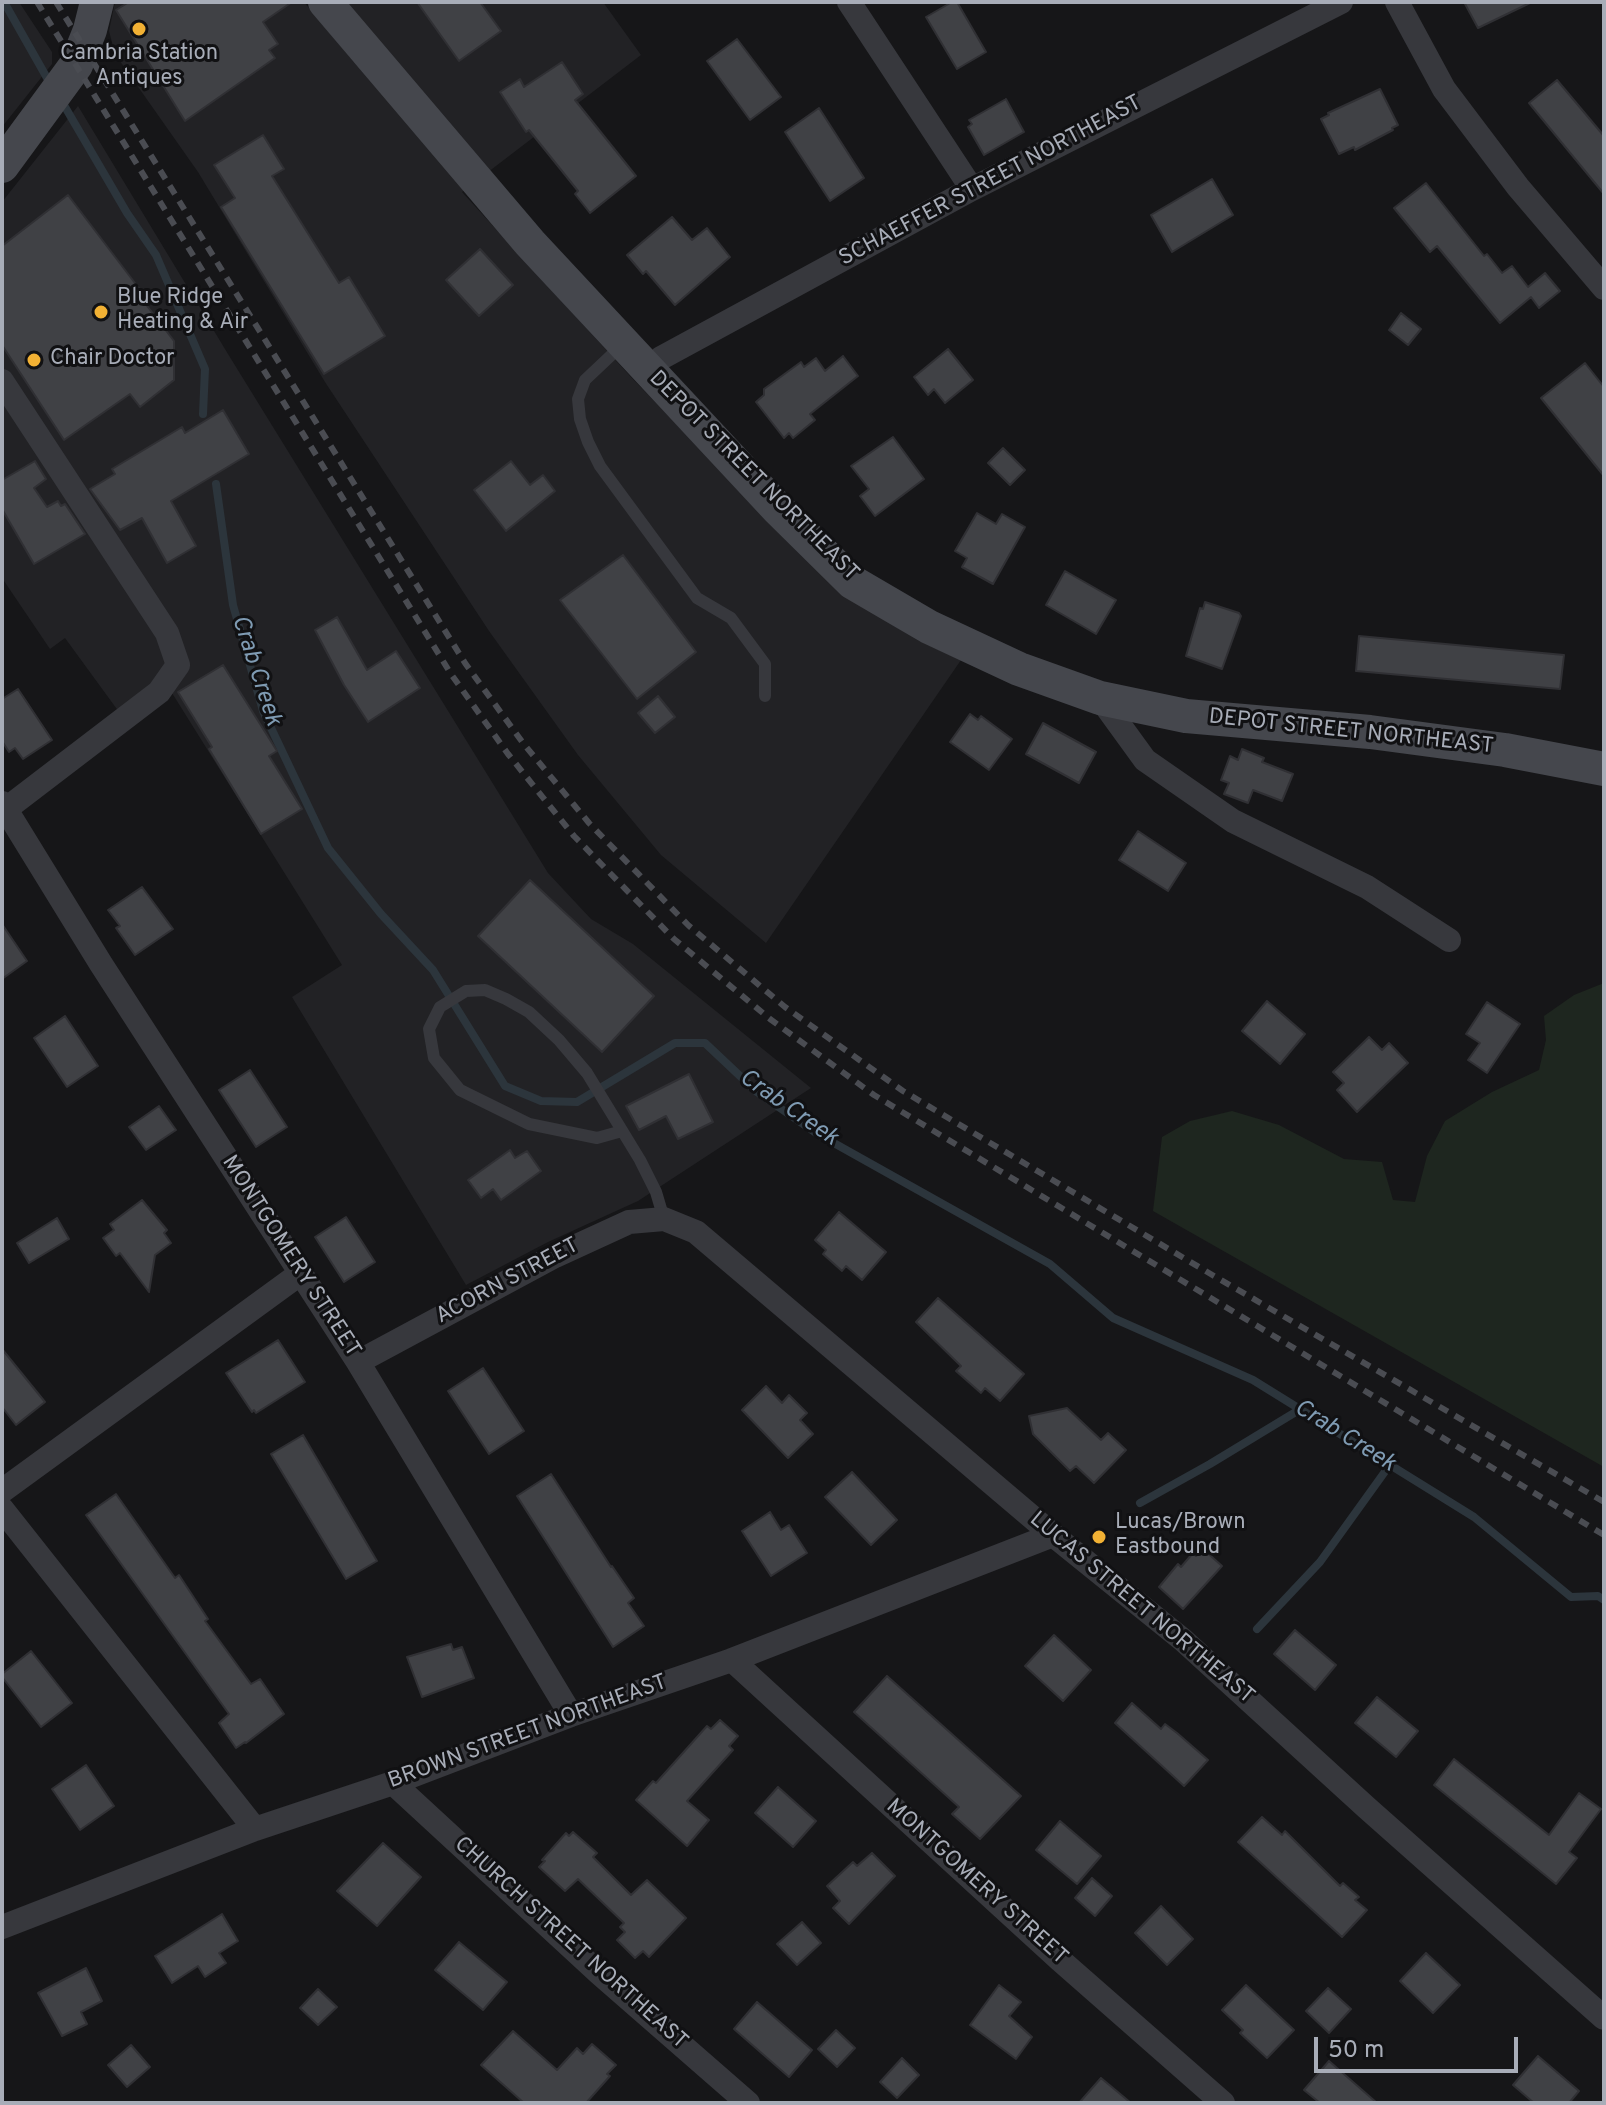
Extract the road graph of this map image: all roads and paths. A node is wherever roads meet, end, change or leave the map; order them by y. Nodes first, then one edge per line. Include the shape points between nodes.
1 (97, 2) edge
2 (325, 2) edge
3 (849, 2) edge
4 (1341, 2) edge
5 (1397, 2) edge
6 (2, 166) edge
7 (972, 189) junction
8 (1604, 288) edge
9 (623, 344) junction
10 (647, 371) junction
11 (2, 381) edge
12 (765, 696) dead end
13 (1100, 698) junction
14 (1599, 763) edge
15 (4, 806) edge
16 (1449, 940) dead end
17 (622, 1131) junction
18 (664, 1219) junction
19 (301, 1273) junction
20 (358, 1362) junction
21 (2, 1491) edge
22 (2, 1509) edge
23 (1053, 1535) junction
24 (732, 1660) junction
25 (571, 1715) junction
26 (393, 1783) junction
27 (255, 1829) junction
28 (2, 1927) edge
29 (1604, 2018) edge
30 (748, 2103) edge
31 (1223, 2103) edge

1 - 6 street via 84,48 66,80
2 - 9 street, DEPOT STREET NORTHEAST
3 - 7 street
4 - 7 street, SCHAEFFER STREET NORTHEAST
5 - 8 street via 1444,89
7 - 10 street, SCHAEFFER STREET NORTHEAST via 661,358
9 - 10 street, DEPOT STREET NORTHEAST
9 - 12 lane via 585,380 578,399 588,442 697,598 731,618 765,664
10 - 13 street, DEPOT STREET NORTHEAST via 852,582 929,627
11 - 15 street via 167,633 178,665 159,692
13 - 14 street, DEPOT STREET NORTHEAST via 1186,716 1370,732
13 - 16 street via 1145,760 1233,821 1367,887
15 - 19 street, MONTGOMERY STREET
17 - 17 lane via 597,1138 529,1124 460,1090 434,1058 429,1029 440,1007 466,991 485,990 529,1012 587,1073
17 - 18 lane via 656,1192
18 - 20 street, ACORN STREET via 629,1222 555,1256
18 - 23 street, LUCAS STREET NORTHEAST via 696,1232
19 - 20 street, MONTGOMERY STREET
19 - 21 street
20 - 25 street, MONTGOMERY STREET
22 - 27 street
23 - 24 street, BROWN STREET NORTHEAST
23 - 29 street, LUCAS STREET NORTHEAST via 1183,1640
24 - 25 street, BROWN STREET NORTHEAST
24 - 31 street, MONTGOMERY STREET
25 - 26 street, BROWN STREET NORTHEAST
26 - 27 street, BROWN STREET NORTHEAST
26 - 30 street, CHURCH STREET NORTHEAST
27 - 28 street, BROWN STREET NORTHEAST

